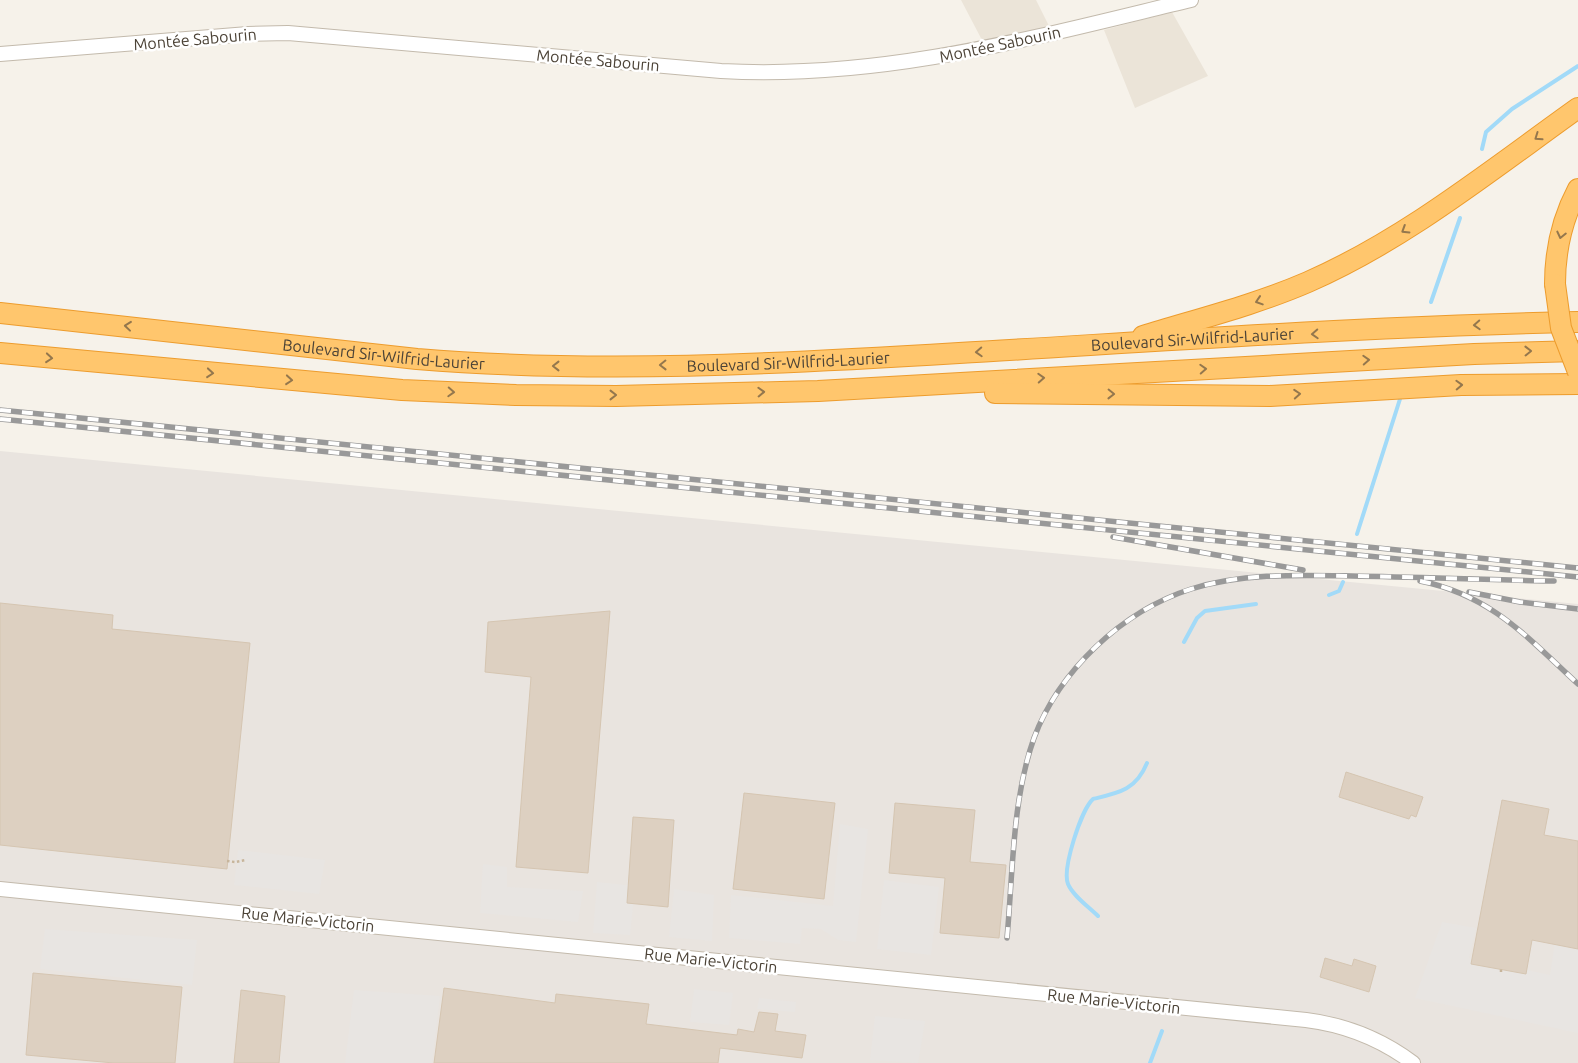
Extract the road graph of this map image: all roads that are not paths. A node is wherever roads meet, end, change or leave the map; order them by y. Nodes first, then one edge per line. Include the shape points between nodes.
1 (1191, 0) edge
2 (0, 54) edge
3 (1578, 108) edge
4 (1578, 189) edge
5 (0, 313) edge
6 (1578, 322) edge
7 (1114, 344) junction
8 (1578, 350) edge
9 (0, 353) edge
10 (1578, 372) edge
11 (1578, 384) edge
12 (818, 391) junction
13 (0, 889) edge
14 (1413, 1063) edge

1 - 2 street, Montée Sabourin via 957,54 890,65 801,73 721,71 288,33
3 -> 7 highway via 1423,218 1353,260 1270,297
4 -> 10 highway, bridge via 1559,240 1555,284 1561,328
7 -> 5 highway, Boulevard Sir-Wilfrid-Laurier via 772,363 510,365
6 -> 7 highway, Boulevard Sir-Wilfrid-Laurier
12 -> 8 highway, Boulevard Sir-Wilfrid-Laurier
9 -> 12 highway, Boulevard Sir-Wilfrid-Laurier via 461,393 616,396
12 -> 11 highway via 1248,396 1467,385
13 - 14 street, Rue Marie-Victorin via 1306,1020 1365,1035

